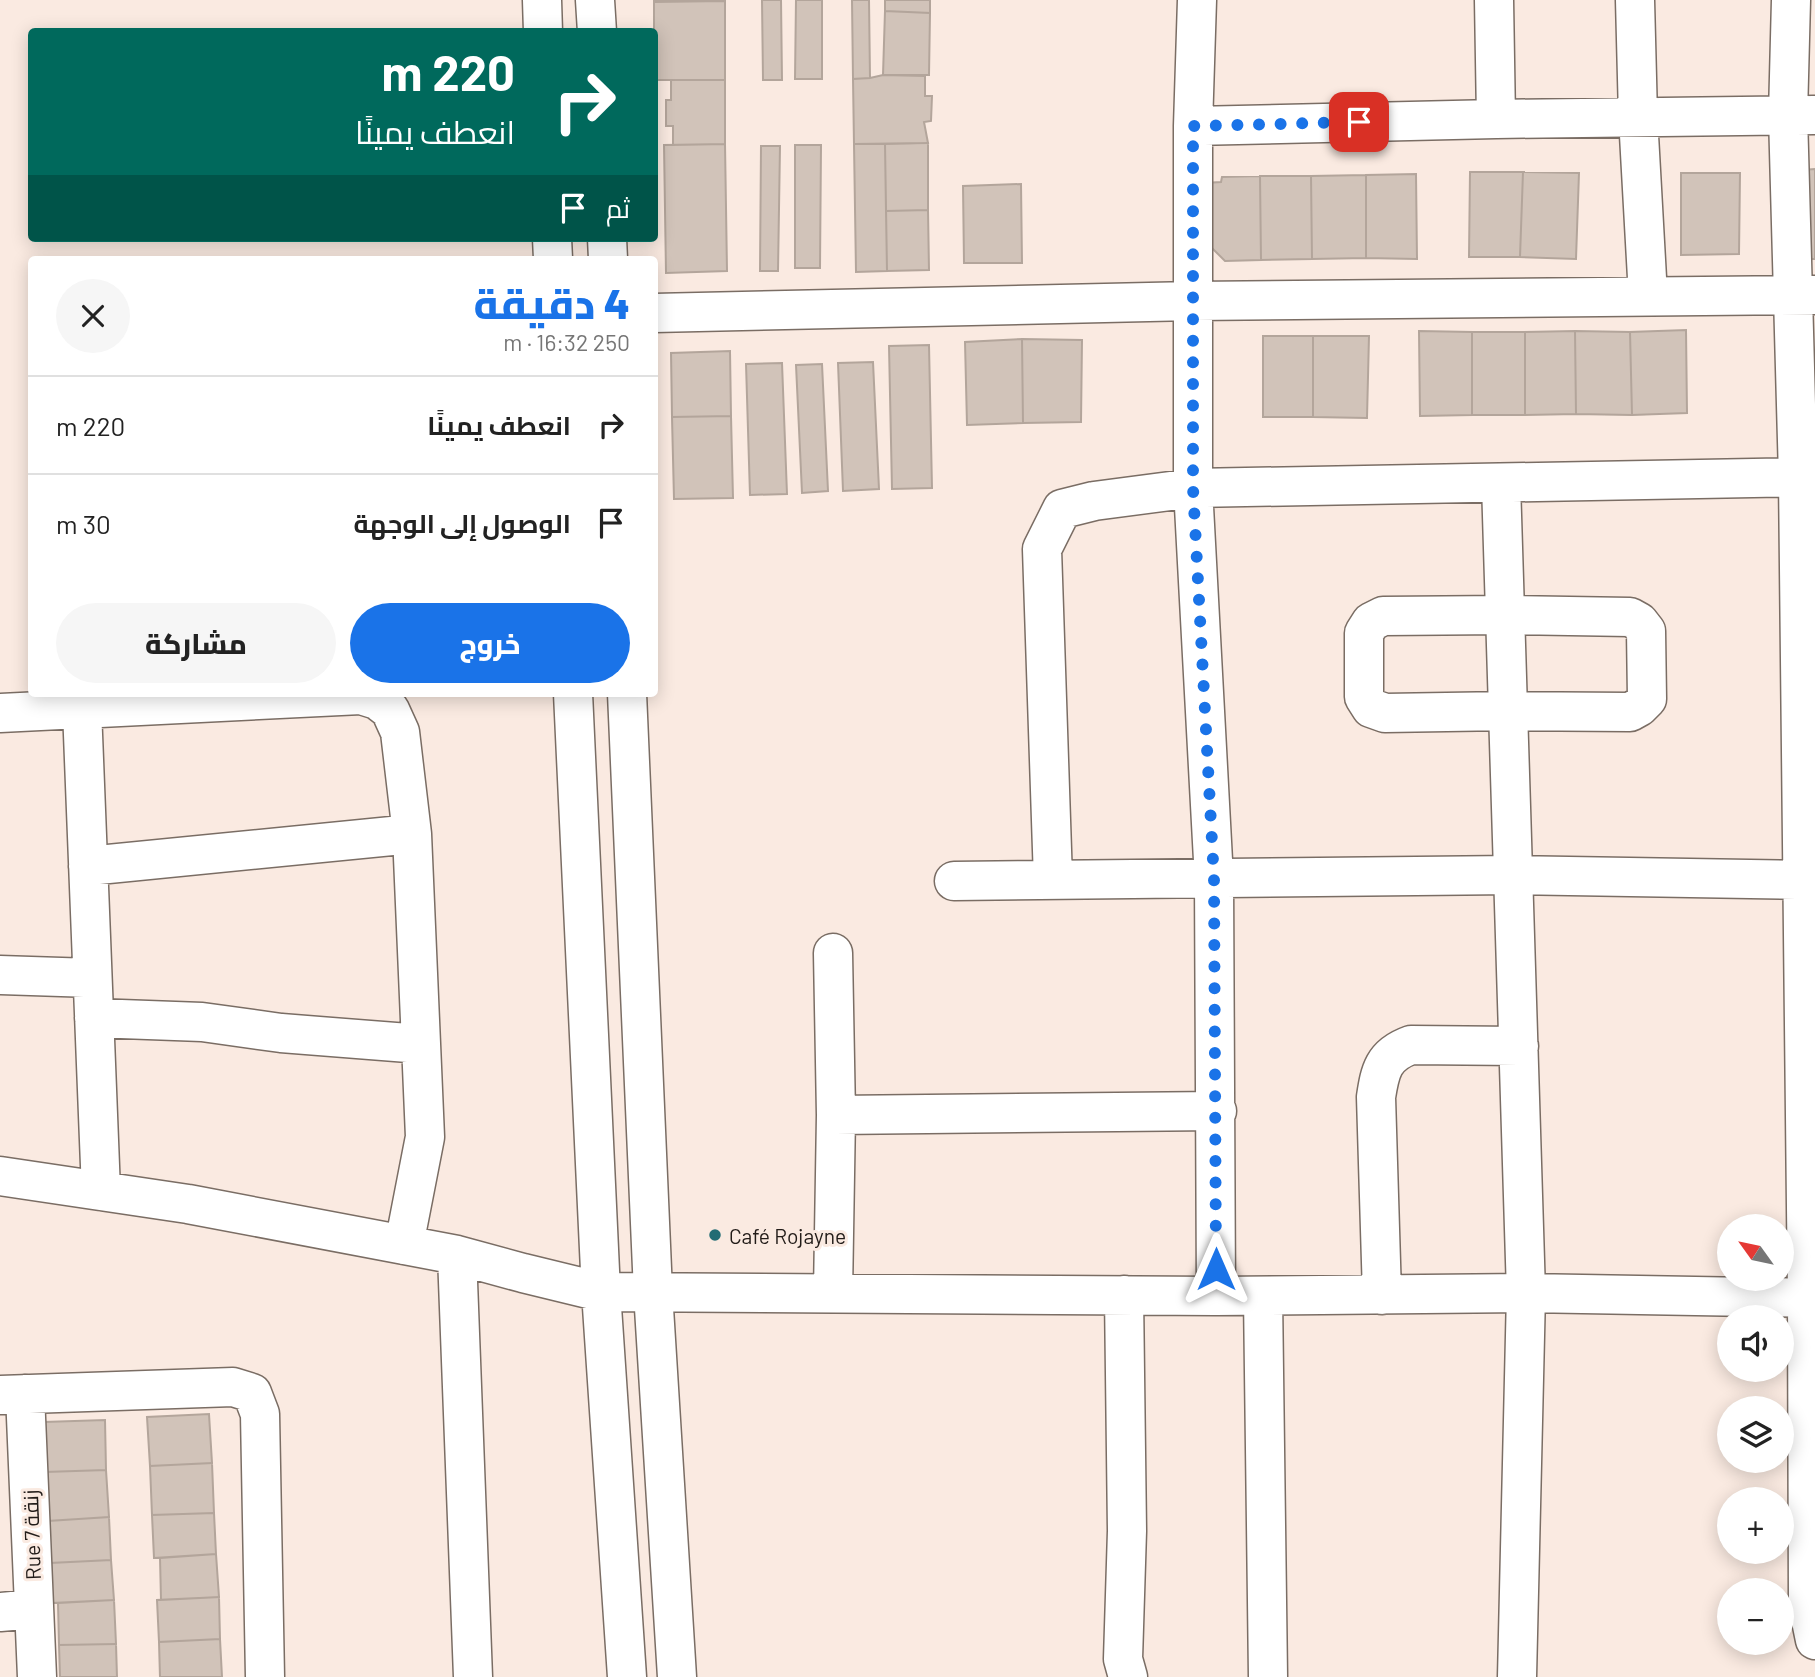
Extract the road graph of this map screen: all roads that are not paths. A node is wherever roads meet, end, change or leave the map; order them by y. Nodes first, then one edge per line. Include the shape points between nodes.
1 (542, 0) edge
2 (595, 0) edge
3 (1197, 0) edge
4 (1494, 0) edge
5 (1634, 0) edge
6 (1791, 0) edge
7 (543, 28) edge
8 (597, 28) edge
9 (1802, 115) edge
10 (1638, 117) junction
11 (1496, 119) junction
12 (1193, 126) junction
13 (1804, 295) edge
14 (1648, 296) junction
15 (1193, 300) junction
16 (658, 313) edge
17 (1806, 477) edge
18 (1502, 483) junction
19 (1193, 488) junction
20 (1505, 615) junction
21 (321, 697) edge
22 (367, 697) edge
23 (573, 697) edge
24 (627, 697) edge
25 (82, 709) junction
26 (1508, 711) junction
27 (0, 713) edge
28 (412, 834) junction
29 (88, 866) junction
30 (1513, 875) junction
31 (1214, 879) junction
32 (1053, 880) junction
33 (1809, 880) edge
34 (954, 881) dead end
35 (833, 953) dead end
36 (0, 975) edge
37 (92, 978) junction
38 (94, 1018) junction
39 (421, 1044) junction
40 (1518, 1046) junction
41 (1216, 1111) junction
42 (836, 1115) junction
43 (0, 1176) edge
44 (101, 1191) junction
45 (404, 1245) junction
46 (457, 1255) junction
47 (601, 1292) junction
48 (653, 1292) junction
49 (833, 1293) junction
50 (1527, 1293) junction
51 (1124, 1295) junction
52 (1382, 1295) junction
53 (1216, 1296) junction
54 (1263, 1296) junction
55 (1811, 1298) edge
56 (13, 1394) edge
57 (17, 1611) edge
58 (1815, 1640) edge
59 (37, 1677) edge
60 (265, 1677) edge
61 (473, 1677) edge
62 (627, 1677) edge
63 (677, 1677) edge
64 (1128, 1677) edge
65 (1268, 1677) edge
66 (1517, 1677) edge

1 - 7 street
2 - 8 street
3 - 12 street
4 - 11 street
5 - 10 street
6 - 9 street
9 - 10 street
9 - 13 street
10 - 11 street
10 - 14 street
11 - 12 street
12 - 15 street
13 - 14 street
13 - 17 street
14 - 15 street
15 - 16 street
15 - 19 street
17 - 18 street
17 - 33 street
18 - 19 street
18 - 20 street
19 - 31 street
19 - 32 street via 1062,509 1042,549
20 - 26 street
20 - 26 street via 1630,617 1646,631 1647,699 1639,707 1630,712
20 - 26 street via 1383,616 1371,622 1364,633 1364,697 1371,708 1385,713
21 - 25 street
22 - 28 street via 390,710 400,732
23 - 47 street
24 - 48 street
25 - 27 street
25 - 29 street
26 - 30 street
28 - 29 street
28 - 39 street
29 - 37 street
30 - 31 street
30 - 33 street
30 - 40 street
31 - 32 street
31 - 41 street
32 - 34 street
33 - 55 street
35 - 42 street
36 - 37 street
37 - 38 street
38 - 39 street via 202,1022
38 - 44 street
39 - 45 street via 425,1137
40 - 50 street
40 - 52 street via 1411,1045 1386,1061 1376,1097
41 - 42 street
41 - 53 street
42 - 49 street
43 - 44 street
44 - 45 street
45 - 46 street
46 - 47 street
46 - 61 street
47 - 48 street
47 - 62 street
48 - 49 street
48 - 63 street
49 - 51 street
50 - 52 street
50 - 55 street
50 - 66 street
51 - 53 street
51 - 64 street via 1127,1531 1123,1659
52 - 54 street
53 - 54 street
54 - 65 street
55 - 58 street via 1808,1606
56 - 57 street, Rue 7 زنقة
56 - 60 street via 233,1387 252,1393 260,1414
57 - 59 street, Rue 7 زنقة

